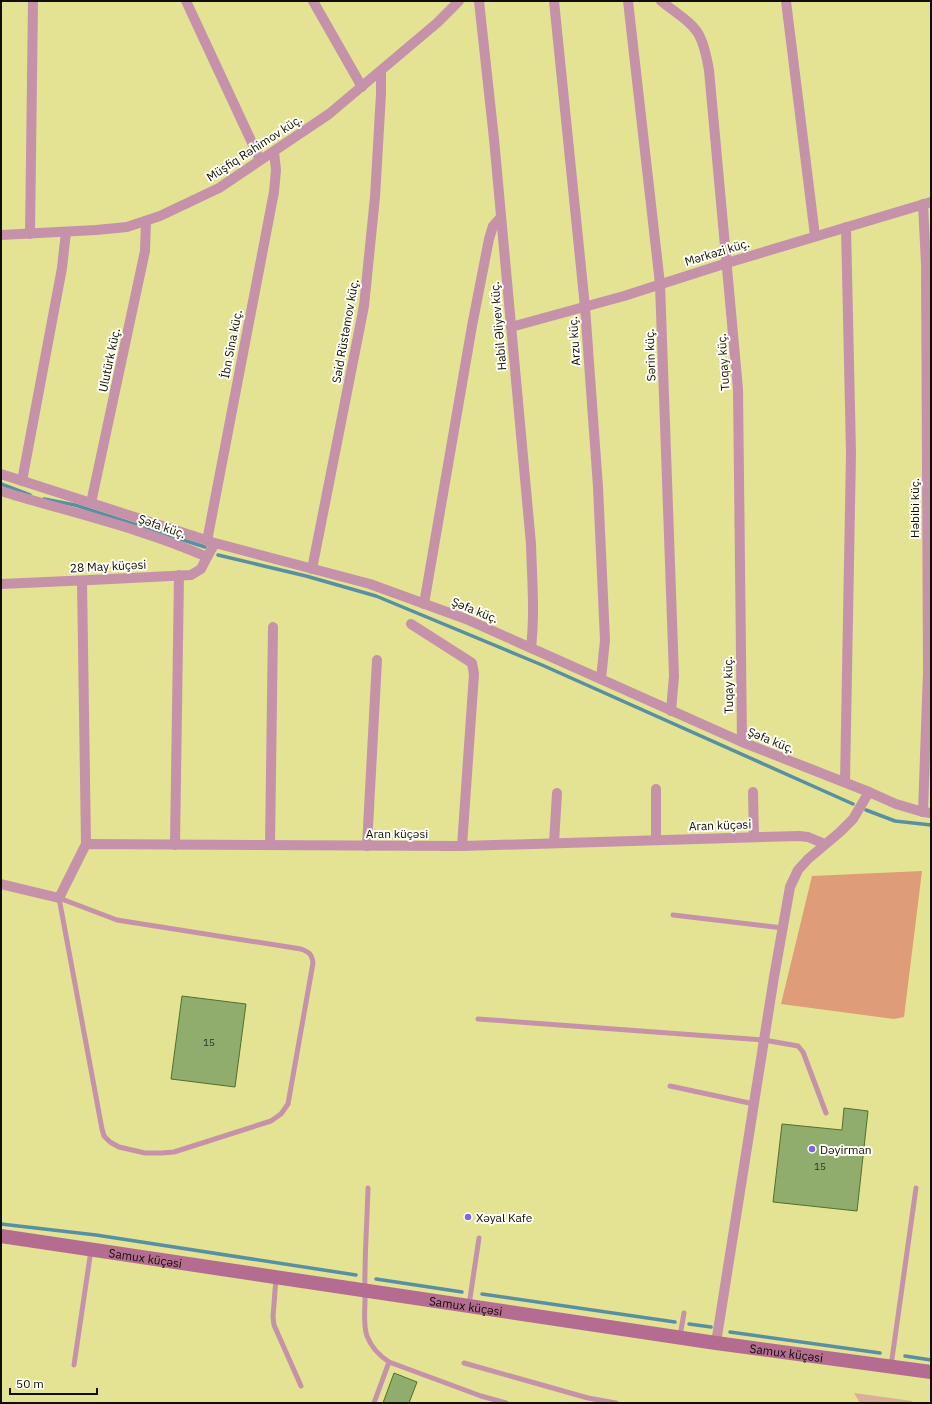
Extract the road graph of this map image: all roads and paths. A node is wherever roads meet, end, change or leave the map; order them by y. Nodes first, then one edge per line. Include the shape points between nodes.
1 (33, 1) edge
2 (186, 1) edge
3 (312, 1) edge
4 (479, 1) edge
5 (554, 1) edge
6 (628, 1) edge
7 (661, 1) edge
8 (786, 1) edge
9 (456, 2) edge
10 (381, 71) junction
11 (362, 87) junction
12 (274, 152) junction
13 (260, 160) junction
14 (927, 203) edge
15 (501, 218) junction
16 (146, 221) junction
17 (846, 227) junction
18 (66, 232) junction
19 (30, 234) junction
20 (1, 235) edge
21 (814, 236) junction
22 (727, 262) junction
23 (660, 284) junction
24 (585, 307) junction
25 (512, 327) junction
26 (1, 474) edge
27 (22, 481) junction
28 (1, 491) edge
29 (91, 503) junction
30 (211, 542) junction
31 (207, 558) junction
32 (312, 569) junction
33 (179, 575) junction
34 (82, 580) junction
35 (1, 584) edge
36 (424, 604) junction
37 (411, 624) dead end
38 (273, 627) dead end
39 (531, 648) junction
40 (377, 660) dead end
41 (601, 679) junction
42 (671, 710) junction
43 (742, 742) junction
44 (845, 782) junction
45 (656, 789) dead end
46 (754, 792) dead end
47 (869, 792) junction
48 (558, 793) dead end
49 (927, 812) edge
50 (754, 837) junction
51 (656, 840) junction
52 (554, 843) junction
53 (86, 844) junction
54 (825, 844) junction
55 (175, 845) junction
56 (270, 845) junction
57 (367, 846) junction
58 (462, 846) junction
59 (1, 884) edge
60 (60, 898) junction
61 (673, 915) dead end
62 (783, 928) junction
63 (478, 1019) dead end
64 (764, 1040) junction
65 (670, 1086) dead end
66 (754, 1104) junction
67 (826, 1113) dead end
68 (368, 1188) dead end
69 (916, 1188) dead end
70 (1, 1236) edge
71 (479, 1238) dead end
72 (91, 1249) junction
73 (276, 1277) junction
74 (365, 1290) junction
75 (469, 1306) junction
76 (684, 1313) dead end
77 (680, 1337) junction
78 (716, 1343) junction
79 (389, 1362) junction
80 (464, 1364) dead end
81 (74, 1365) dead end
82 (890, 1367) junction
83 (931, 1372) edge
84 (301, 1386) dead end
85 (374, 1403) edge
86 (506, 1403) edge
87 (616, 1403) edge

1 - 19 street
2 - 13 street
3 - 11 street
4 - 15 street, Habil Əliyev küç.
5 - 24 street, Arzu küç.
6 - 23 street, Sərin küç.
7 - 22 street, Tuqay küç. via 693,26 700,35 705,49
8 - 21 street
9 - 10 street, Müşfiq Rəhimov küç. via 437,23
10 - 11 street, Müşfiq Rəhimov küç.
10 - 32 street, Səid Rüstəmov küç. via 375,197 364,306
11 - 12 street, Müşfiq Rəhimov küç. via 329,114
12 - 13 street, Müşfiq Rəhimov küç.
12 - 30 street, İbn Sina küç. via 274,192
13 - 16 street, Müşfiq Rəhimov küç. via 219,188
14 - 17 street, Mərkəzi küç.
14 - 49 street, Həbibi küç.
15 - 25 street, Habil Əliyev küç.
15 - 36 street via 493,226 489,239
16 - 18 street, Müşfiq Rəhimov küç. via 127,226
16 - 29 street, Ulutürk küç. via 145,251
17 - 21 street, Mərkəzi küç.
17 - 44 street via 851,453
18 - 19 street, Müşfiq Rəhimov küç.
18 - 27 street via 62,268
19 - 20 street, Müşfiq Rəhimov küç.
21 - 22 street, Mərkəzi küç.
22 - 23 street, Mərkəzi küç.
22 - 43 street, Tuqay küç. via 738,389
23 - 24 street, Mərkəzi küç.
23 - 42 street, Sərin küç. via 673,669
24 - 25 street, Mərkəzi küç.
24 - 41 street, Arzu küç. via 599,495 605,640
25 - 39 street, Habil Əliyev küç. via 531,544
26 - 27 street, Şəfa küç.
27 - 29 street, Şəfa küç.
28 - 31 street, Şəfa küç. via 150,535
29 - 30 street, Şəfa küç.
30 - 31 street
30 - 32 street, Şəfa küç.
31 - 33 street, 28 May küçəsi via 201,569 191,575
32 - 36 street, Şəfa küç. via 370,584
33 - 34 street, 28 May küçəsi
33 - 55 street
34 - 35 street, 28 May küçəsi
34 - 53 street
36 - 39 street, Şəfa küç. via 466,619
37 - 58 street via 472,663 474,674
38 - 56 street
39 - 41 street, Şəfa küç.
40 - 57 street
41 - 42 street, Şəfa küç.
42 - 43 street, Şəfa küç.
43 - 44 street, Şəfa küç.
44 - 47 street, Şəfa küç.
45 - 51 street
46 - 50 street
47 - 49 street, Şəfa küç. via 896,804
47 - 54 street via 853,819
48 - 52 street
50 - 51 street, Aran küçəsi
50 - 54 street, Aran küçəsi via 799,836
51 - 52 street, Aran küçəsi
52 - 58 street, Aran küçəsi
53 - 55 street, Aran küçəsi
53 - 60 street
54 - 62 street via 798,870 790,887
55 - 56 street, Aran küçəsi
56 - 57 street, Aran küçəsi
57 - 58 street, Aran küçəsi
59 - 60 street
60 - 60 lane via 102,1129 110,1142 145,1153 174,1152 271,1121 281,1114 288,1104 313,963 308,952 116,920
61 - 62 lane
62 - 64 street
63 - 64 lane
64 - 66 street
64 - 67 lane via 798,1046 803,1052
65 - 66 lane
66 - 78 street
68 - 74 lane
69 - 82 lane
70 - 72 main road, Samux küçəsi
71 - 75 lane
72 - 73 main road, Samux küçəsi
72 - 81 lane
73 - 74 main road, Samux küçəsi
73 - 84 lane via 274,1325
74 - 75 main road, Samux küçəsi
74 - 79 lane via 367,1337 380,1356
75 - 77 main road, Samux küçəsi
76 - 77 lane
77 - 78 main road, Samux küçəsi
78 - 82 main road, Samux küçəsi
79 - 85 lane
79 - 86 lane
80 - 87 lane via 588,1398
82 - 83 main road, Samux küçəsi

